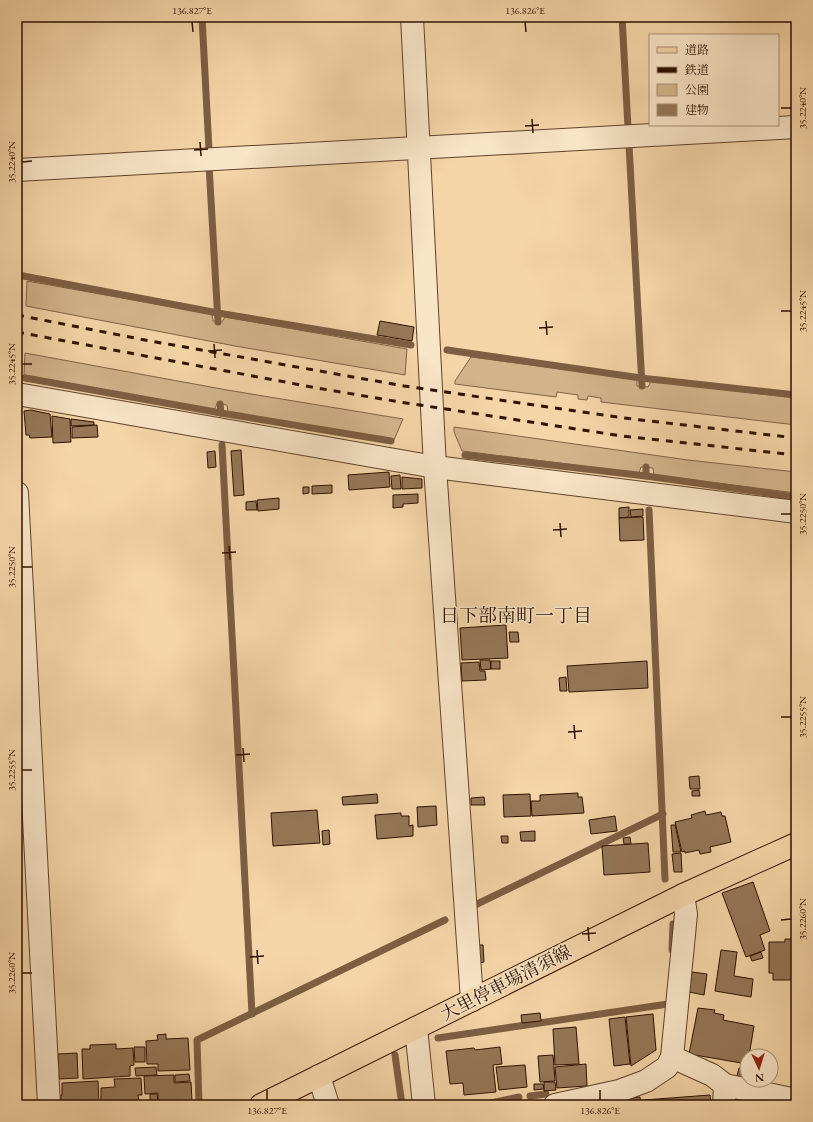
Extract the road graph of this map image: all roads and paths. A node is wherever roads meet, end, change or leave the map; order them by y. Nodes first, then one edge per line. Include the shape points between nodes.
1 (412, 17) edge
2 (796, 127) edge
3 (418, 148) junction
4 (17, 170) edge
5 (17, 394) edge
6 (435, 467) junction
7 (17, 493) edge
8 (796, 512) edge
9 (796, 844) edge
10 (683, 895) junction
11 (472, 1000) junction
12 (416, 1028) junction
13 (672, 1057) junction
14 (319, 1076) junction
15 (725, 1095) edge
16 (796, 1100) edge
17 (49, 1105) edge
18 (262, 1105) edge
19 (328, 1105) edge
20 (424, 1105) edge
21 (555, 1105) edge

1 - 3 street
2 - 3 street
3 - 4 street
3 - 6 street
5 - 6 street
6 - 8 street
6 - 11 street
7 - 17 street
9 - 10 main road, 大里停車場清須線
10 - 11 main road, 大里停車場清須線
10 - 13 street via 686,914
11 - 12 main road, 大里停車場清須線
12 - 14 main road, 大里停車場清須線
12 - 20 street
13 - 15 street via 712,1075
13 - 21 street via 667,1067 646,1081 619,1091
14 - 18 main road, 大里停車場清須線
14 - 19 street
15 - 16 street

